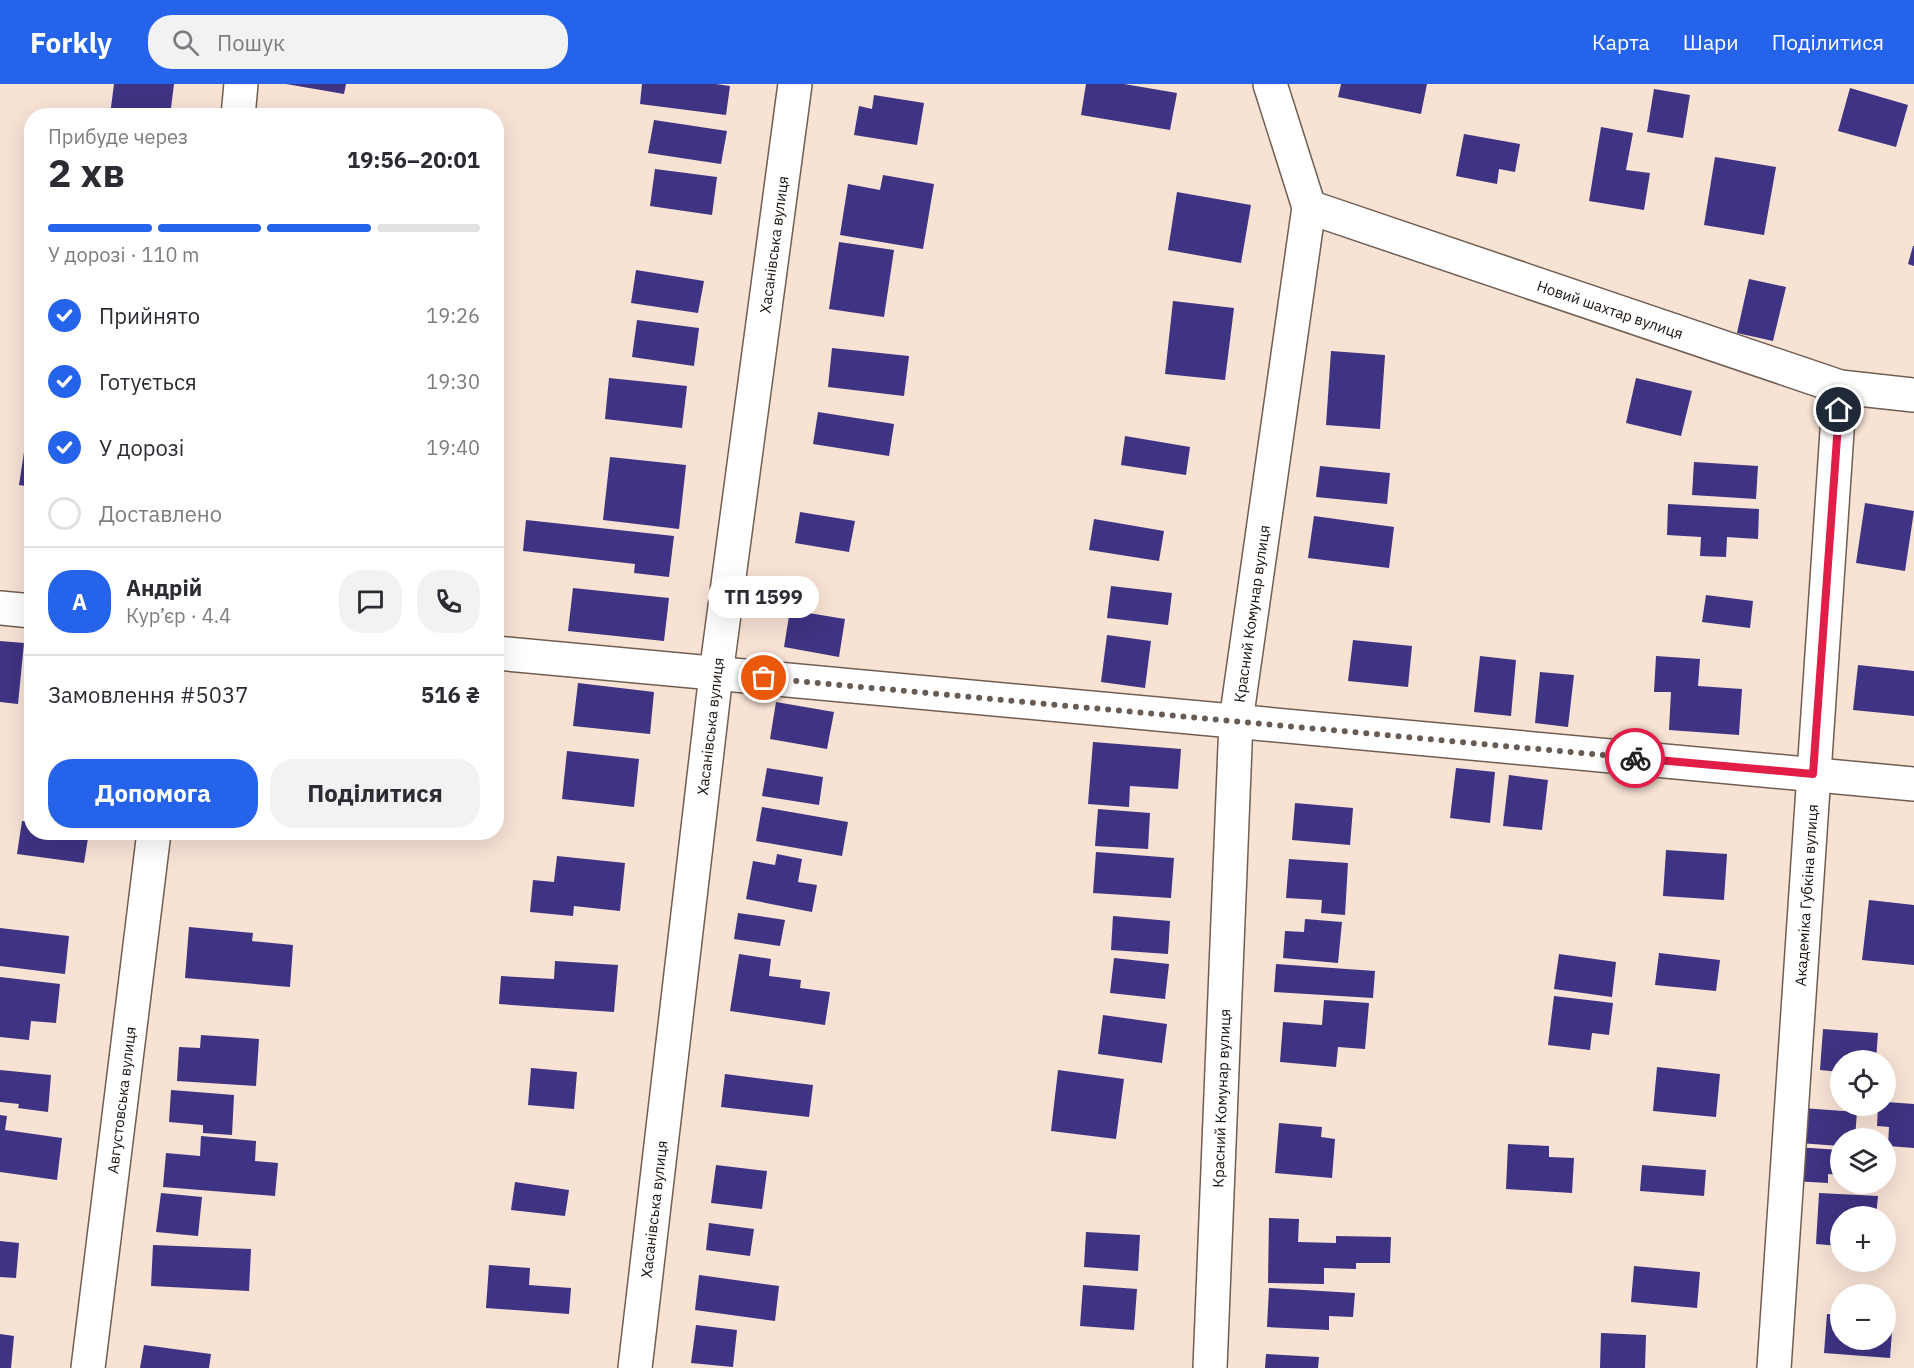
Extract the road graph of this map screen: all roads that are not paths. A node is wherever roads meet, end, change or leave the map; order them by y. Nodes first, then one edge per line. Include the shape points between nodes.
1 (241, 84) edge
2 (795, 84) edge
3 (1270, 84) edge
4 (239, 108) edge
5 (1309, 207) junction
6 (1840, 387) junction
7 (1914, 395) edge
8 (0, 608) edge
9 (24, 610) edge
10 (504, 655) edge
11 (716, 674) junction
12 (1236, 721) junction
13 (1813, 774) junction
14 (1914, 784) edge
15 (153, 840) edge
16 (88, 1368) edge
17 (634, 1368) edge
18 (1210, 1368) edge
19 (1773, 1368) edge

1 - 4 street
2 - 11 street, Хасанівська вулиця
3 - 5 street, Красний Комунар вулиця
5 - 6 street, Новий шахтар вулиця
5 - 12 street, Красний Комунар вулиця
6 - 7 street, Новий шахтар вулиця
6 - 13 street, Академіка Губкіна вулиця
8 - 9 street
10 - 11 street
11 - 12 street
11 - 17 street, Хасанівська вулиця
12 - 13 street
12 - 18 street, Красний Комунар вулиця
13 - 14 street
13 - 19 street, Академіка Губкіна вулиця
15 - 16 street, Августовська вулиця

